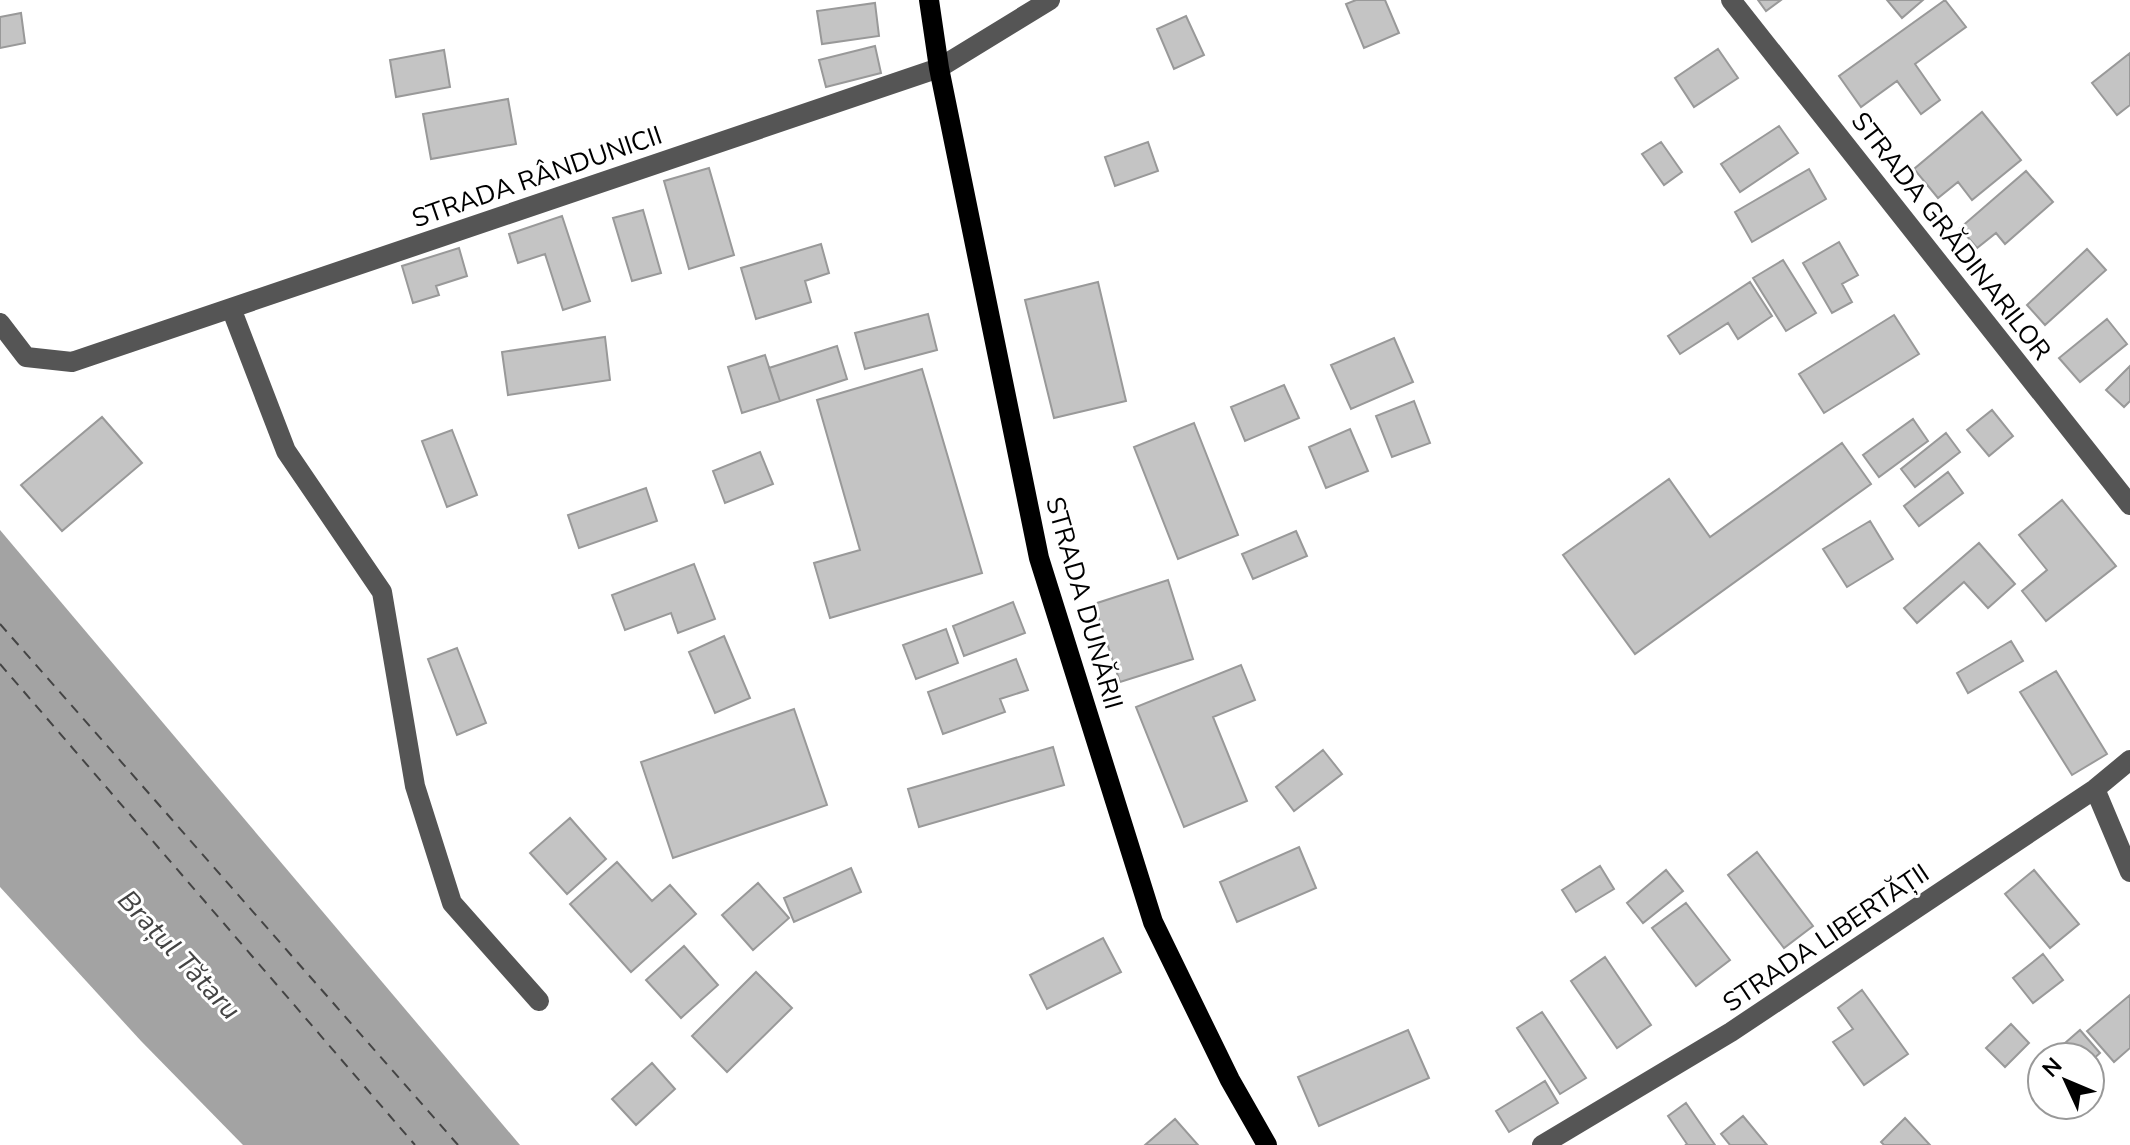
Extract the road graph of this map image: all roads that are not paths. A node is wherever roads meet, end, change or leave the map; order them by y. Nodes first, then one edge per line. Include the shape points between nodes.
1 (929, 0) edge
2 (1050, 0) edge
3 (1731, 0) edge
4 (939, 68) junction
5 (231, 308) junction
6 (0, 323) edge
7 (2130, 505) edge
8 (2130, 760) edge
9 (2095, 789) junction
10 (2130, 872) edge
11 (539, 1001) dead end
12 (1267, 1145) edge
13 (1542, 1145) edge

1 - 4 main road, STRADA DUNĂRII
2 - 4 street, STRADA RÂNDUNICII
3 - 7 street, STRADA GRĂDINARILOR
4 - 5 street, STRADA RÂNDUNICII
4 - 12 main road, STRADA DUNĂRII via 1039,558 1153,922
5 - 6 street, STRADA RÂNDUNICII via 72,362 26,357
5 - 11 street via 286,451 382,592 415,786 452,903
8 - 9 street, STRADA LIBERTĂȚII
9 - 10 street
9 - 13 street, STRADA LIBERTĂȚII via 1731,1032

